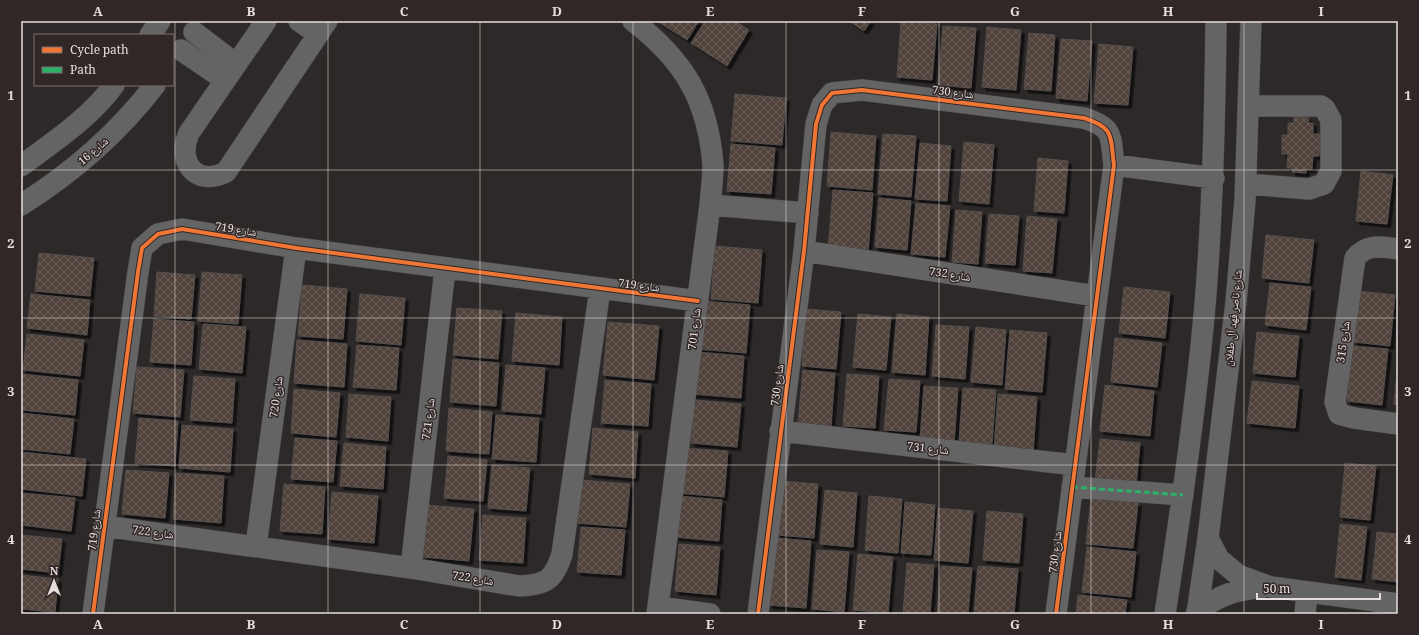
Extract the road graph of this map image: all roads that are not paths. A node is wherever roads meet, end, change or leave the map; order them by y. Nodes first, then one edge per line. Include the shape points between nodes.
1 (160, 21) edge
2 (266, 21) edge
3 (299, 21) edge
4 (633, 21) edge
5 (1216, 21) edge
6 (1238, 21) edge
7 (1251, 21) edge
8 (198, 27) edge
9 (323, 28) edge
10 (151, 34) edge
11 (177, 56) edge
12 (1250, 64) junction
13 (231, 72) junction
14 (113, 86) edge
15 (154, 86) edge
16 (1248, 106) junction
17 (1114, 165) junction
18 (21, 166) edge
19 (1214, 178) junction
20 (1246, 184) junction
21 (21, 205) edge
22 (710, 205) junction
23 (808, 214) junction
24 (296, 248) junction
25 (1398, 249) edge
26 (804, 251) junction
27 (445, 269) junction
28 (600, 289) junction
29 (1096, 296) junction
30 (698, 301) junction
31 (1398, 424) edge
32 (780, 431) junction
33 (1075, 465) junction
34 (1072, 487) junction
35 (1183, 495) junction
36 (104, 526) junction
37 (1208, 538) junction
38 (256, 546) junction
39 (411, 568) junction
40 (1271, 587) junction
41 (1307, 592) junction
42 (1398, 604) edge
43 (658, 611) edge
44 (1197, 612) edge
45 (93, 614) edge
46 (710, 614) edge
47 (758, 614) edge
48 (1056, 614) edge
49 (1165, 614) edge
50 (1305, 614) edge

1 - 10 street
2 - 13 street
3 - 9 street
4 - 22 street, شارع 701 via 667,50 695,90 708,132 713,167
5 - 19 street
6 - 12 street via 1237,46
7 - 12 street, شارع ناصر فهد آل طفلان
8 - 11 street
8 - 13 street
9 - 13 street via 226,172 216,177 206,177 191,169 186,160 185,142
11 - 13 street
12 - 16 street, شارع ناصر فهد آل طفلان
14 - 18 street via 105,97 61,136
15 - 21 street, شارع 16 via 102,145 42,192
16 - 20 street, شارع ناصر فهد آل طفلان
16 - 20 street via 1321,106 1332,120 1330,171 1324,184 1309,189
17 - 19 street
17 - 23 street, شارع 730 via 1110,134 1101,124 1084,118 862,90 832,93 822,105 816,124
17 - 29 street, شارع 730
19 - 35 street via 1205,306
20 - 37 street, شارع ناصر فهد آل طفلان via 1236,302
22 - 23 street
22 - 30 street, شارع 701
23 - 26 street, شارع 730
24 - 27 street, شارع 719
24 - 36 street, شارع 719 via 182,229 158,234 142,248
24 - 38 street, شارع 720
25 - 31 street, شارع 315 via 1376,246 1362,250 1355,258 1335,402 1339,414
26 - 29 street, شارع 732
26 - 32 street, شارع 730
27 - 28 street, شارع 719
27 - 39 street, شارع 721
28 - 30 street, شارع 719
28 - 39 street, شارع 722 via 562,554 557,571 535,585 520,586
29 - 33 street, شارع 730
30 - 43 street, شارع 701
32 - 33 street, شارع 731
32 - 47 street, شارع 730
33 - 34 street, شارع 730
34 - 35 street
34 - 48 street, شارع 730
35 - 49 street
36 - 38 street, شارع 722
36 - 45 street, شارع 719
37 - 40 street via 1219,559 1238,575
37 - 44 street, شارع ناصر فهد آل طفلان
38 - 39 street, شارع 722
40 - 41 street
40 - 44 street via 1238,590 1216,599
41 - 42 street
41 - 50 street
43 - 46 street

